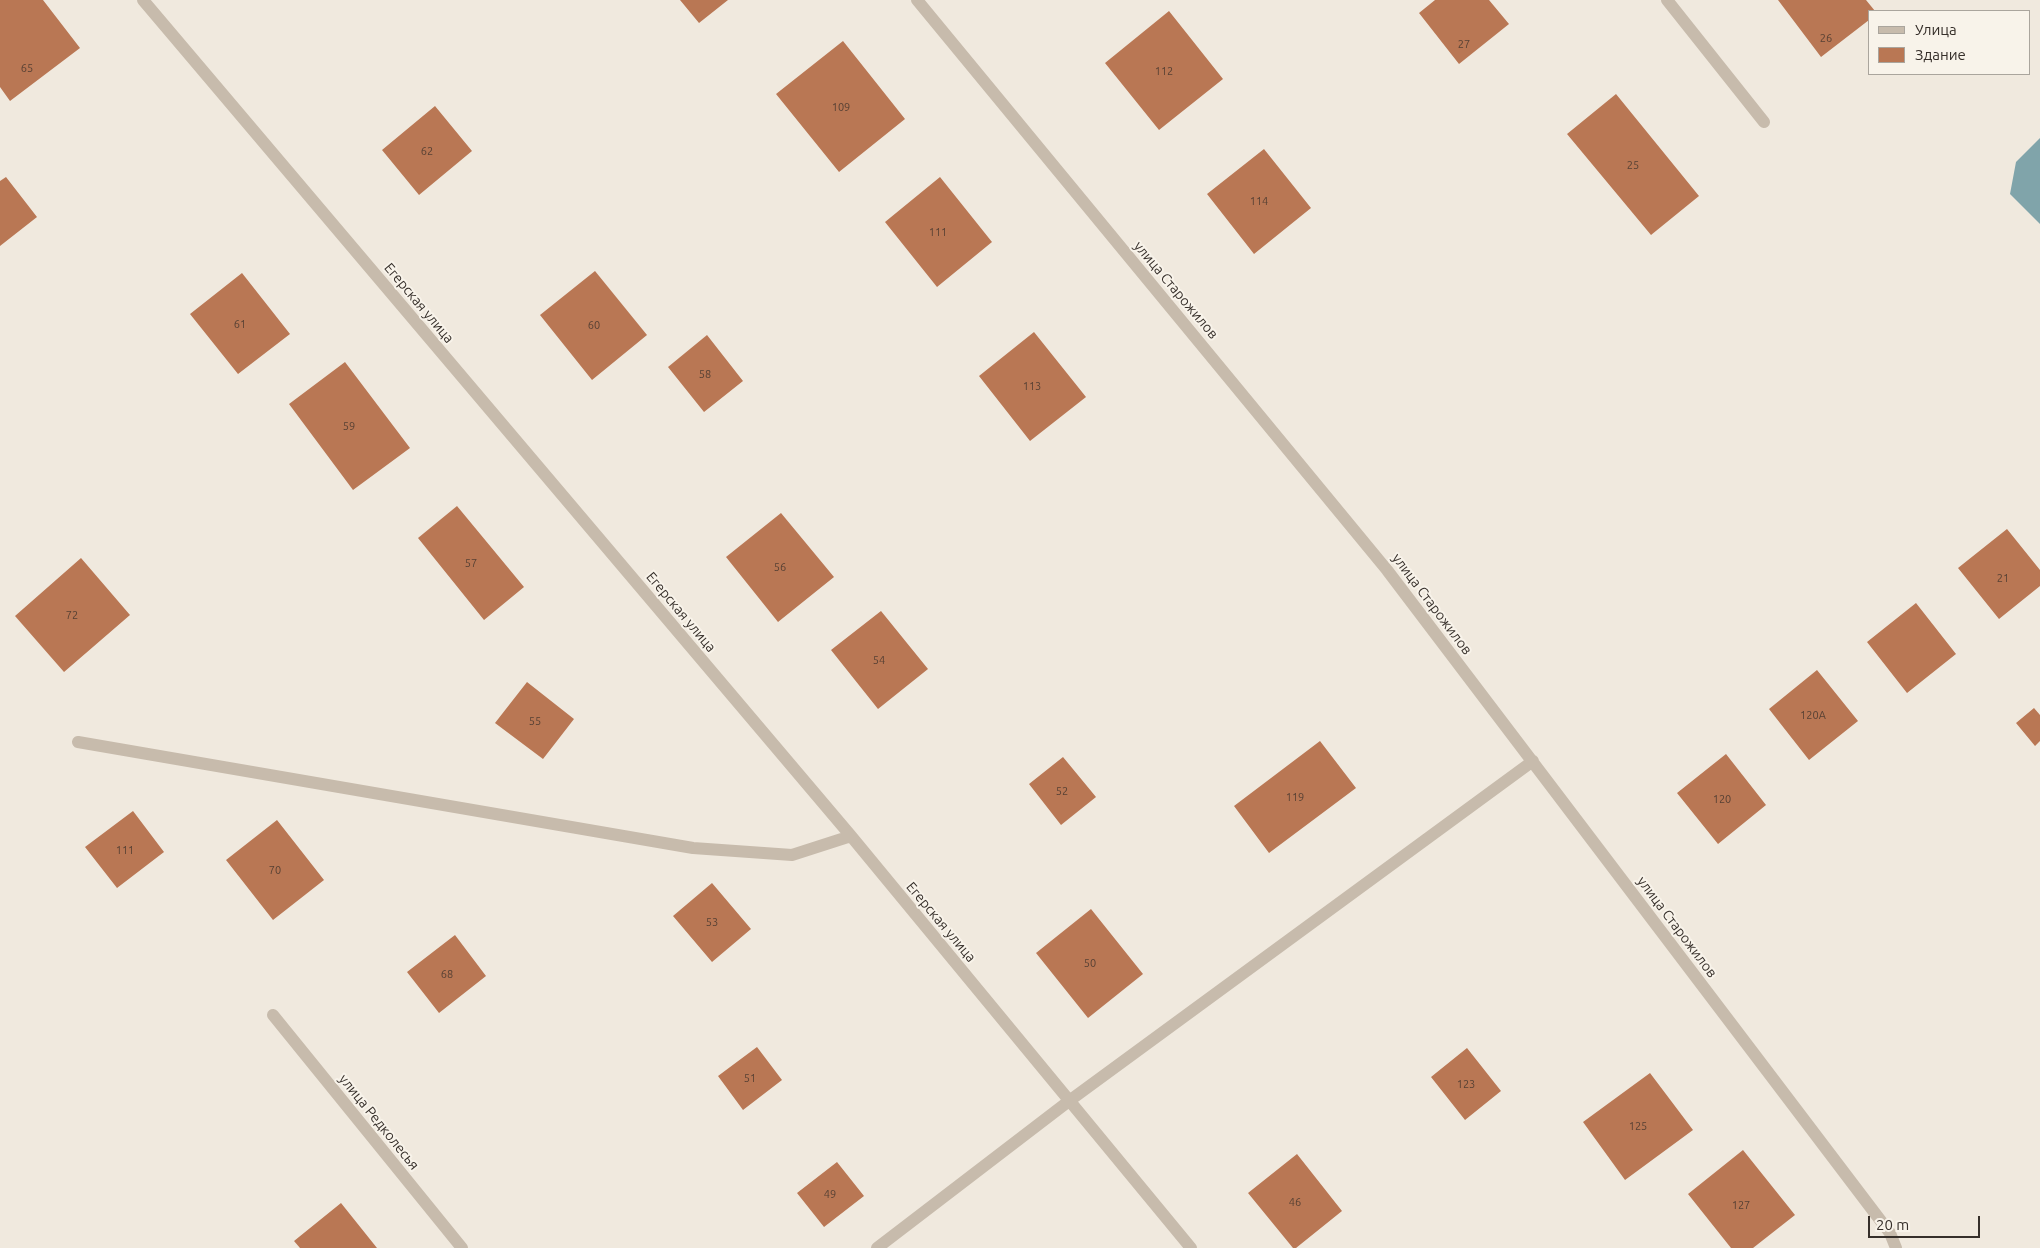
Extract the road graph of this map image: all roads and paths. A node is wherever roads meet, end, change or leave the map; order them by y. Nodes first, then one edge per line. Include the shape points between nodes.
1 (143, 0) edge
2 (917, 0) edge
3 (1667, 0) edge
4 (1764, 122) dead end
5 (78, 742) dead end
6 (1533, 761) junction
7 (851, 836) junction
8 (273, 1015) dead end
9 (1070, 1101) junction
10 (462, 1248) edge
11 (877, 1248) edge
12 (1191, 1248) edge
13 (1896, 1248) edge

1 - 7 street, Егерская улица
2 - 6 street, улица Старожилов via 1381,562
3 - 4 street
5 - 7 street via 692,848 792,855
6 - 9 street
6 - 13 street, улица Старожилов via 1890,1233
7 - 9 street, Егерская улица
8 - 10 street, улица Редколесья
9 - 11 street
9 - 12 street, Егерская улица

